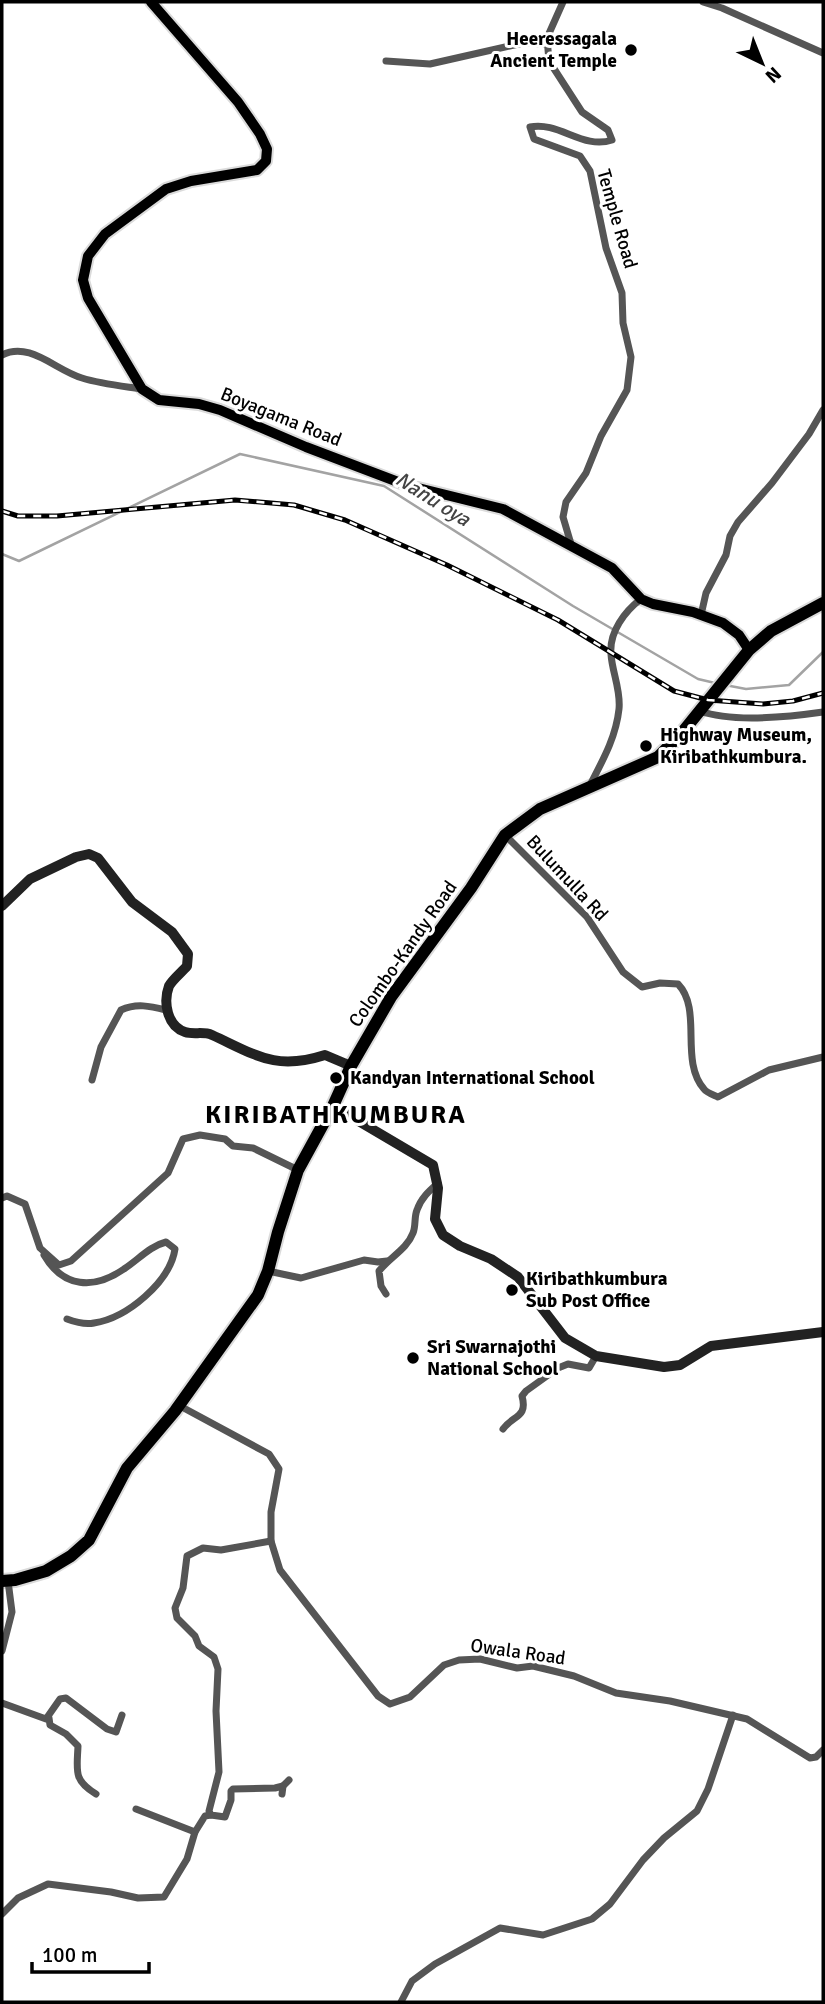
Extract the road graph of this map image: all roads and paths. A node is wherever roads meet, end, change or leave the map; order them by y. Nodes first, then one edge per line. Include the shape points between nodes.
1 (151, 2) edge
2 (563, 2) edge
3 (703, 2) edge
4 (547, 44) junction
5 (823, 53) edge
6 (386, 61) dead end
7 (2, 355) edge
8 (142, 389) junction
9 (823, 410) edge
10 (570, 544) junction
11 (641, 599) junction
12 (823, 603) edge
13 (701, 615) junction
14 (749, 650) junction
15 (699, 711) junction
16 (823, 712) edge
17 (590, 785) junction
18 (505, 835) junction
19 (2, 906) edge
20 (166, 1010) junction
21 (823, 1057) edge
22 (351, 1066) junction
23 (92, 1080) dead end
24 (333, 1106) junction
25 (298, 1170) junction
26 (437, 1190) junction
27 (2, 1198) edge
28 (40, 1248) junction
29 (387, 1261) junction
30 (268, 1270) junction
31 (386, 1294) dead end
32 (67, 1319) dead end
33 (823, 1332) edge
34 (596, 1356) junction
35 (180, 1406) junction
36 (503, 1429) dead end
37 (271, 1541) junction
38 (5, 1581) edge
39 (2, 1651) edge
40 (2, 1703) edge
41 (122, 1715) dead end
42 (733, 1715) junction
43 (49, 1718) junction
44 (823, 1750) edge
45 (284, 1787) dead end
46 (96, 1794) dead end
47 (136, 1809) dead end
48 (211, 1815) junction
49 (195, 1832) junction
50 (2, 1914) edge
51 (401, 2002) edge

1 - 8 main road via 239,102 267,149 266,161 257,170 166,189 104,234 88,256 83,280 88,298
2 - 4 street
3 - 5 street
4 - 6 street via 523,43 429,64
4 - 10 street, Temple Road via 549,61 561,81 582,112 608,130 612,140 600,145 542,125 530,127 534,139 580,156 590,172 606,248 622,293 631,357 627,390 586,473 566,502 563,517
7 - 8 street via 24,351 81,378
8 - 10 main road, Boyagama Road via 159,400 220,410 406,485 503,509
9 - 13 street via 772,483 738,522
10 - 11 main road, Boyagama Road via 612,568
11 - 13 main road
11 - 17 street via 629,608 613,636 619,706 611,745
12 - 14 highway, Colombo-Kandy Road via 772,631
13 - 14 main road via 734,630
14 - 15 highway, Colombo-Kandy Road
15 - 16 street via 735,718
15 - 17 highway, Colombo-Kandy Road via 658,757
17 - 18 highway, Colombo-Kandy Road via 540,808
18 - 21 street, Bulumulla Rd via 587,917 623,972 642,987 678,984 687,994 691,1052 704,1090 718,1097 769,1070
18 - 22 highway, Colombo-Kandy Road via 391,997
19 - 20 main road via 30,879 76,856 98,858 132,902 172,932 188,954 187,966 170,984
20 - 22 main road via 178,1029 208,1033 250,1054 301,1062 325,1055
20 - 23 street via 132,1005 121,1010 101,1047
22 - 24 highway, Colombo-Kandy Road
24 - 25 highway, Colombo-Kandy Road
24 - 26 main road via 433,1165
25 - 28 street via 225,1139 200,1135 183,1139 168,1173 71,1261 58,1265
25 - 30 highway, Colombo-Kandy Road
26 - 29 street via 425,1194 413,1233 402,1250
26 - 34 main road via 435,1219 443,1235 518,1277 565,1338
27 - 28 street via 25,1204
28 - 32 street via 61,1277 81,1283 122,1271 159,1244 166,1242 175,1248 162,1278 126,1311 93,1324
29 - 30 street via 364,1260 301,1278
29 - 31 street via 379,1271
30 - 35 highway, Colombo-Kandy Road via 258,1295
33 - 34 main road via 711,1346 680,1365 663,1367
34 - 36 street via 589,1368 568,1364 526,1391 522,1413
35 - 37 street, Owala Road via 269,1454 279,1469
35 - 38 highway, Colombo-Kandy Road via 127,1468 89,1540 46,1571
37 - 42 street, Owala Road via 280,1570 295,1592 378,1696 390,1704 410,1697 444,1665 480,1659 517,1668 533,1666 616,1693
37 - 48 street via 220,1550 202,1548 187,1556 175,1608 177,1618 214,1657 218,1669 219,1772
38 - 39 street via 12,1612
40 - 43 street
41 - 43 street via 116,1732 66,1698 60,1699
42 - 44 street, Owala Road via 810,1758
42 - 51 street via 697,1811 650,1852 610,1904 592,1919 543,1935 500,1928 412,1981
43 - 46 street via 50,1724 78,1746 79,1780
45 - 48 street via 233,1789 225,1817
47 - 49 street
48 - 49 street via 205,1816
49 - 50 street via 187,1858 164,1897 138,1898 48,1884 18,1898

